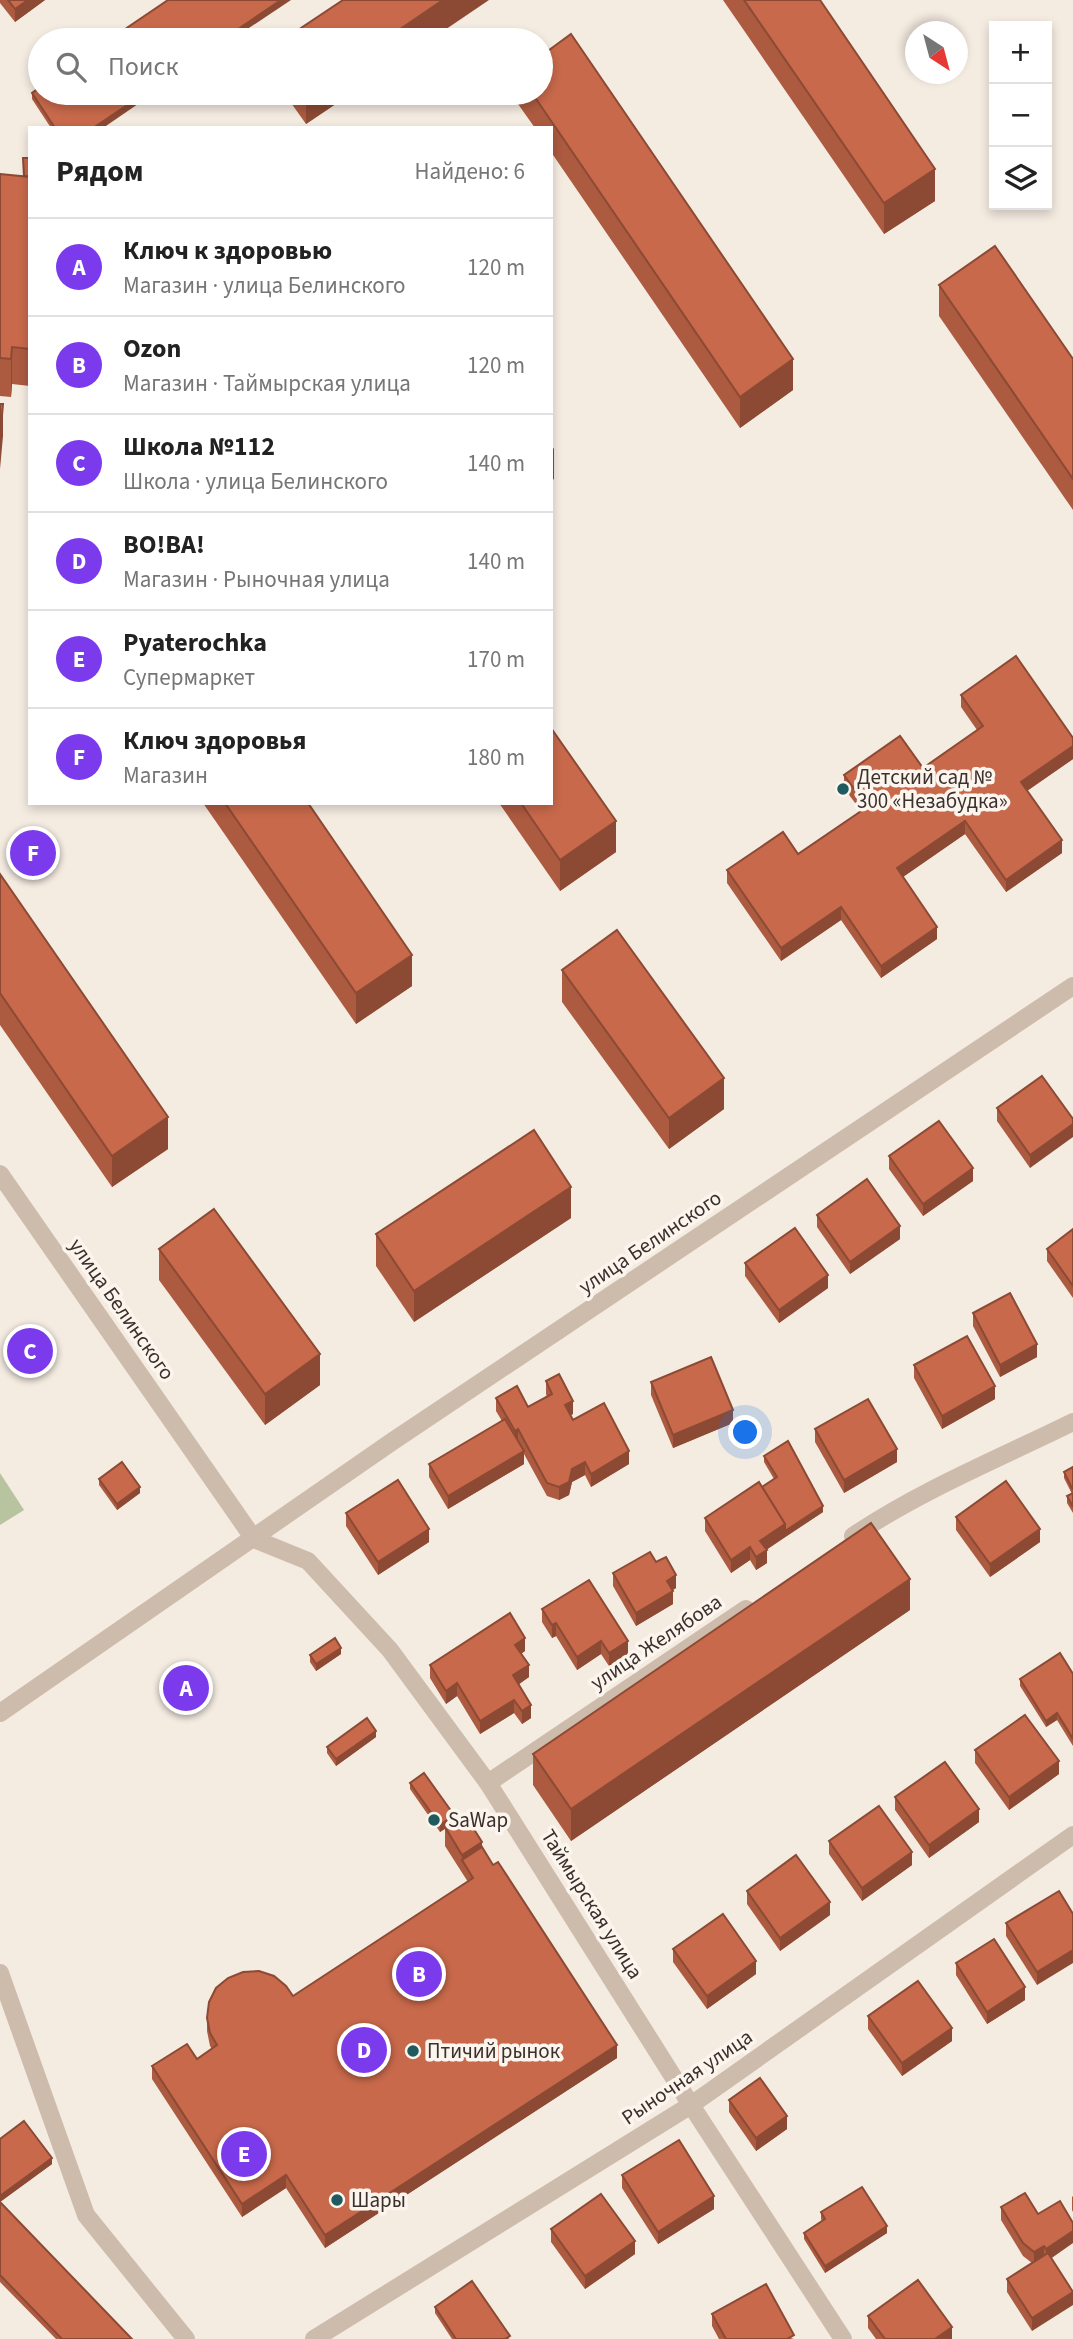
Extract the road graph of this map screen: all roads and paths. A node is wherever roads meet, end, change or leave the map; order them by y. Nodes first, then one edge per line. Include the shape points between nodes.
1 (1073, 986) edge
2 (0, 1174) edge
3 (1073, 1422) edge
4 (254, 1539) junction
5 (844, 1542) edge
6 (764, 1597) edge
7 (0, 1713) edge
8 (488, 1783) junction
9 (1073, 1835) edge
10 (0, 1973) edge
11 (691, 2105) junction
12 (186, 2339) edge
13 (314, 2339) edge
14 (843, 2339) edge

1 - 4 street, улица Белинского
2 - 4 street, улица Белинского
3 - 5 street via 890,1513
4 - 7 street, улица Белинского
4 - 8 street, Таймырская улица via 308,1561 390,1650
6 - 8 street, улица Желябова
8 - 11 street, Таймырская улица
9 - 11 street, Рыночная улица
10 - 12 street via 86,2215
11 - 13 street, Рыночная улица
11 - 14 street, Таймырская улица

